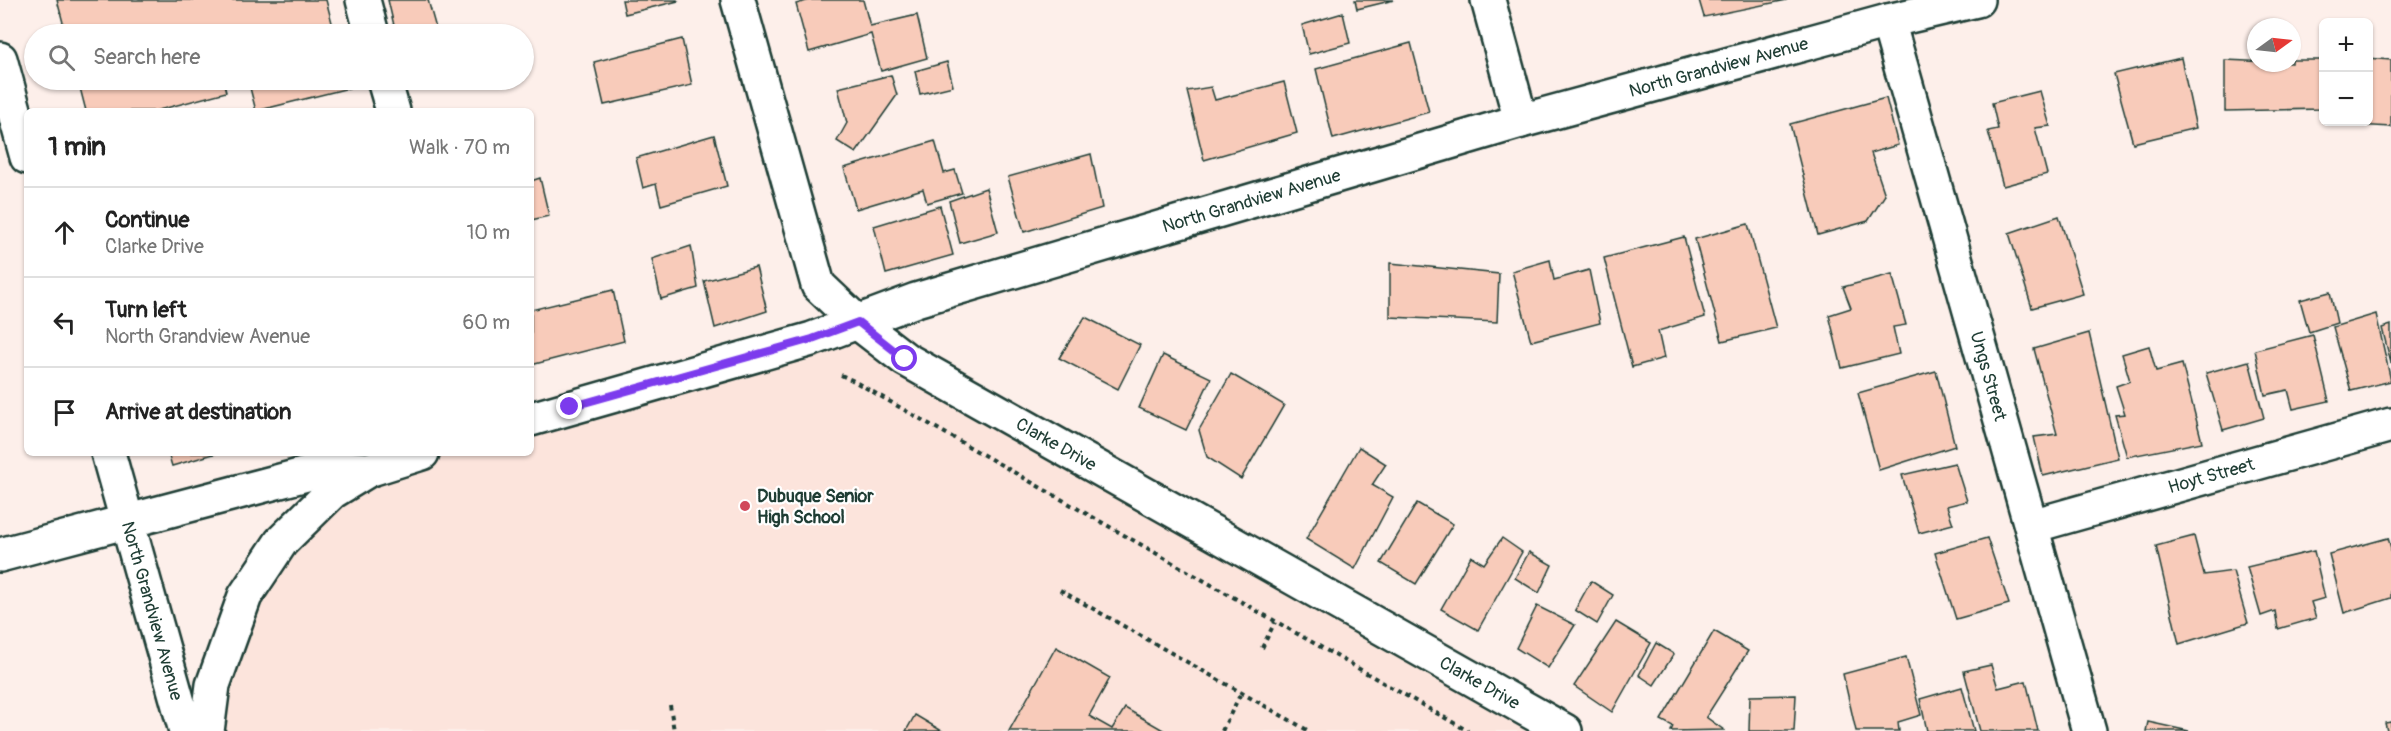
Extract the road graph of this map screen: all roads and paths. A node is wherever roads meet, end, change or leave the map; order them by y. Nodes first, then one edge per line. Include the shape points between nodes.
1 (363, 0) edge
2 (738, 0) edge
3 (1488, 0) edge
4 (1977, 0) edge
5 (1888, 21) junction
6 (369, 24) edge
7 (0, 59) edge
8 (387, 90) edge
9 (392, 108) edge
10 (1521, 121) junction
11 (24, 146) edge
12 (858, 322) junction
13 (841, 375) dead end
14 (534, 418) edge
15 (2391, 425) edge
16 (109, 456) edge
17 (412, 456) edge
18 (368, 470) junction
19 (127, 520) junction
20 (2032, 526) junction
21 (0, 555) edge
22 (1060, 591) dead end
23 (1275, 621) junction
24 (1262, 648) dead end
25 (1241, 693) junction
26 (670, 705) dead end
27 (186, 731) edge
28 (207, 731) edge
29 (674, 731) edge
30 (1222, 731) edge
31 (1309, 731) edge
32 (1468, 731) edge
33 (1565, 731) edge
34 (2089, 731) edge

1 - 6 street
2 - 12 street, Clarke Drive via 818,285
3 - 10 street
4 - 5 street, North Grandview Avenue
5 - 10 street, North Grandview Avenue
5 - 20 street, Ungs Street
7 - 11 street
8 - 9 street
10 - 12 street, North Grandview Avenue via 916,300
12 - 14 street, North Grandview Avenue via 812,339
12 - 33 street, Clarke Drive via 905,359
13 - 23 path
15 - 20 street, Hoyt Street
16 - 19 street
17 - 18 street, North Grandview Avenue
18 - 19 street, North Grandview Avenue via 333,466
18 - 28 street, North Grandview Avenue via 332,492 281,542 245,596 213,685
19 - 21 street
19 - 27 street, North Grandview Avenue
20 - 34 street, Ungs Street
22 - 25 path
23 - 24 path
23 - 32 path
25 - 30 path
25 - 31 path
26 - 29 path

